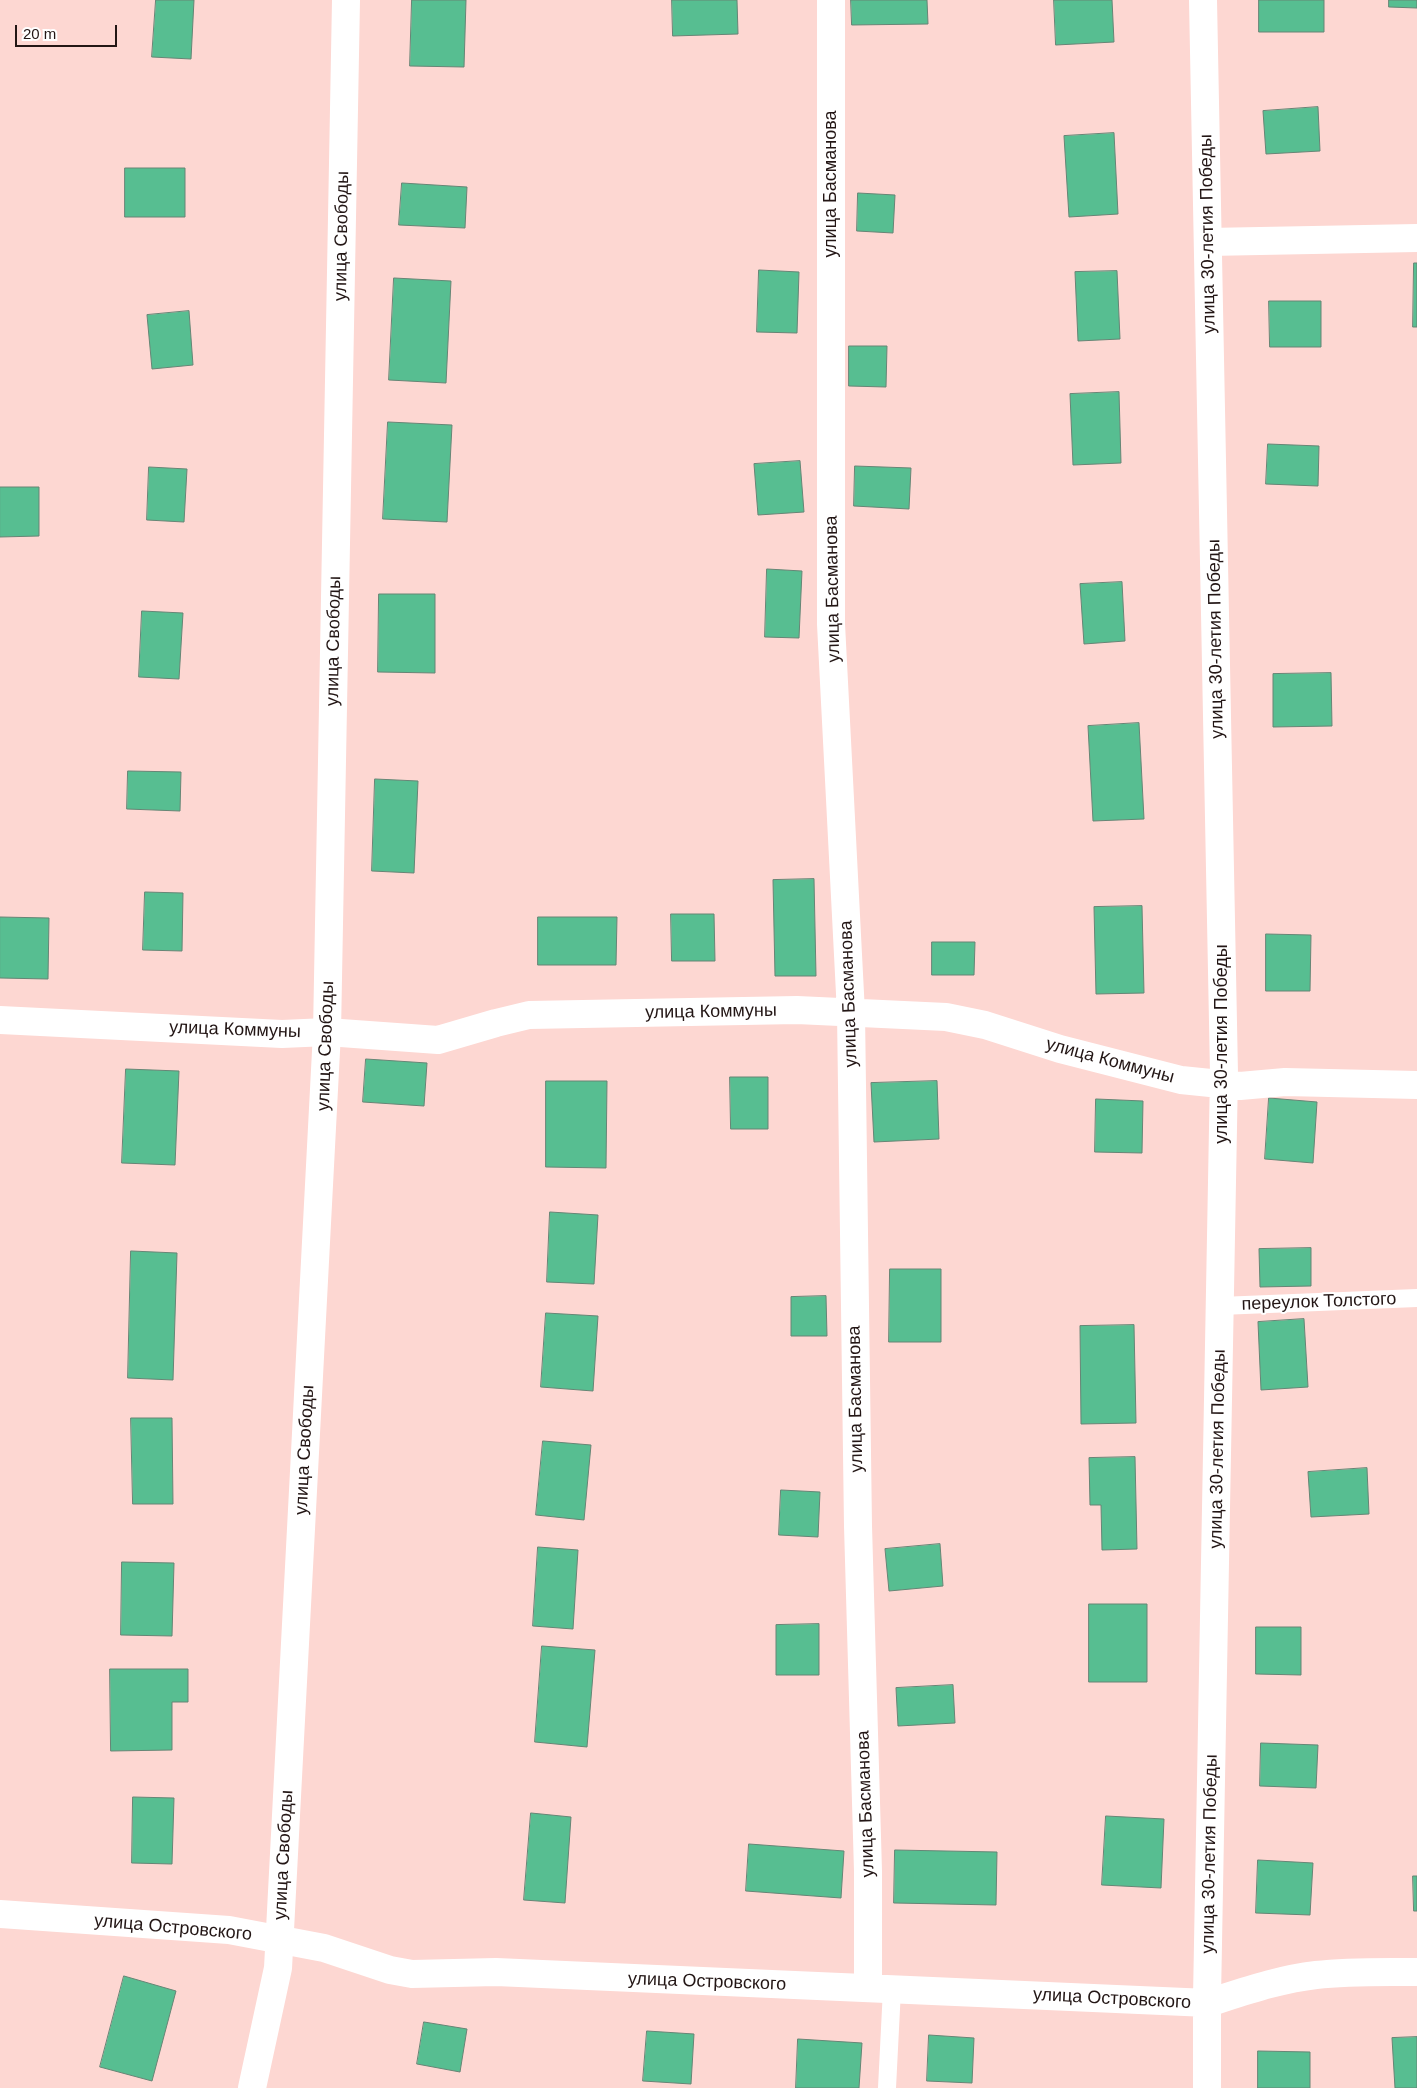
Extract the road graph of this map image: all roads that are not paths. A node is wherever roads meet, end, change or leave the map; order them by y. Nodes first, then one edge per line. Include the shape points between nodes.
1 (346, 0) edge
2 (831, 0) edge
3 (1203, 0) edge
4 (1417, 238) edge
5 (1208, 242) junction
6 (851, 1013) junction
7 (0, 1020) edge
8 (327, 1032) junction
9 (1224, 1084) junction
10 (1417, 1084) edge
11 (1417, 1298) edge
12 (1220, 1306) junction
13 (0, 1914) edge
14 (280, 1940) junction
15 (1417, 1972) edge
16 (880, 1988) junction
17 (1208, 2003) junction
18 (252, 2088) edge
19 (887, 2088) edge
20 (1207, 2088) edge

1 - 8 street, улица Свободы
2 - 6 street, улица Басманова via 831,624
3 - 5 street, улица 30-летия Победы
4 - 5 street
5 - 9 street, улица 30-летия Победы
6 - 8 street, улица Коммуны via 797,1010 529,1015 438,1040
6 - 9 street, улица Коммуны via 946,1017 1181,1080
6 - 16 street, улица Басманова via 858,1526 868,1870
7 - 8 street, улица Коммуны via 282,1034
8 - 14 street, улица Свободы
9 - 10 street, улица Коммуны
9 - 12 street, улица 30-летия Победы
11 - 12 lane, переулок Толстого
12 - 17 street, улица 30-летия Победы
13 - 14 street, улица Островского via 229,1930
14 - 16 street, улица Островского via 324,1948 412,1974 496,1972
14 - 18 street, улица Свободы via 278,1968
15 - 17 street, улица Островского via 1315,1975
16 - 17 street, улица Островского
16 - 19 lane
17 - 20 street, улица 30-летия Победы

